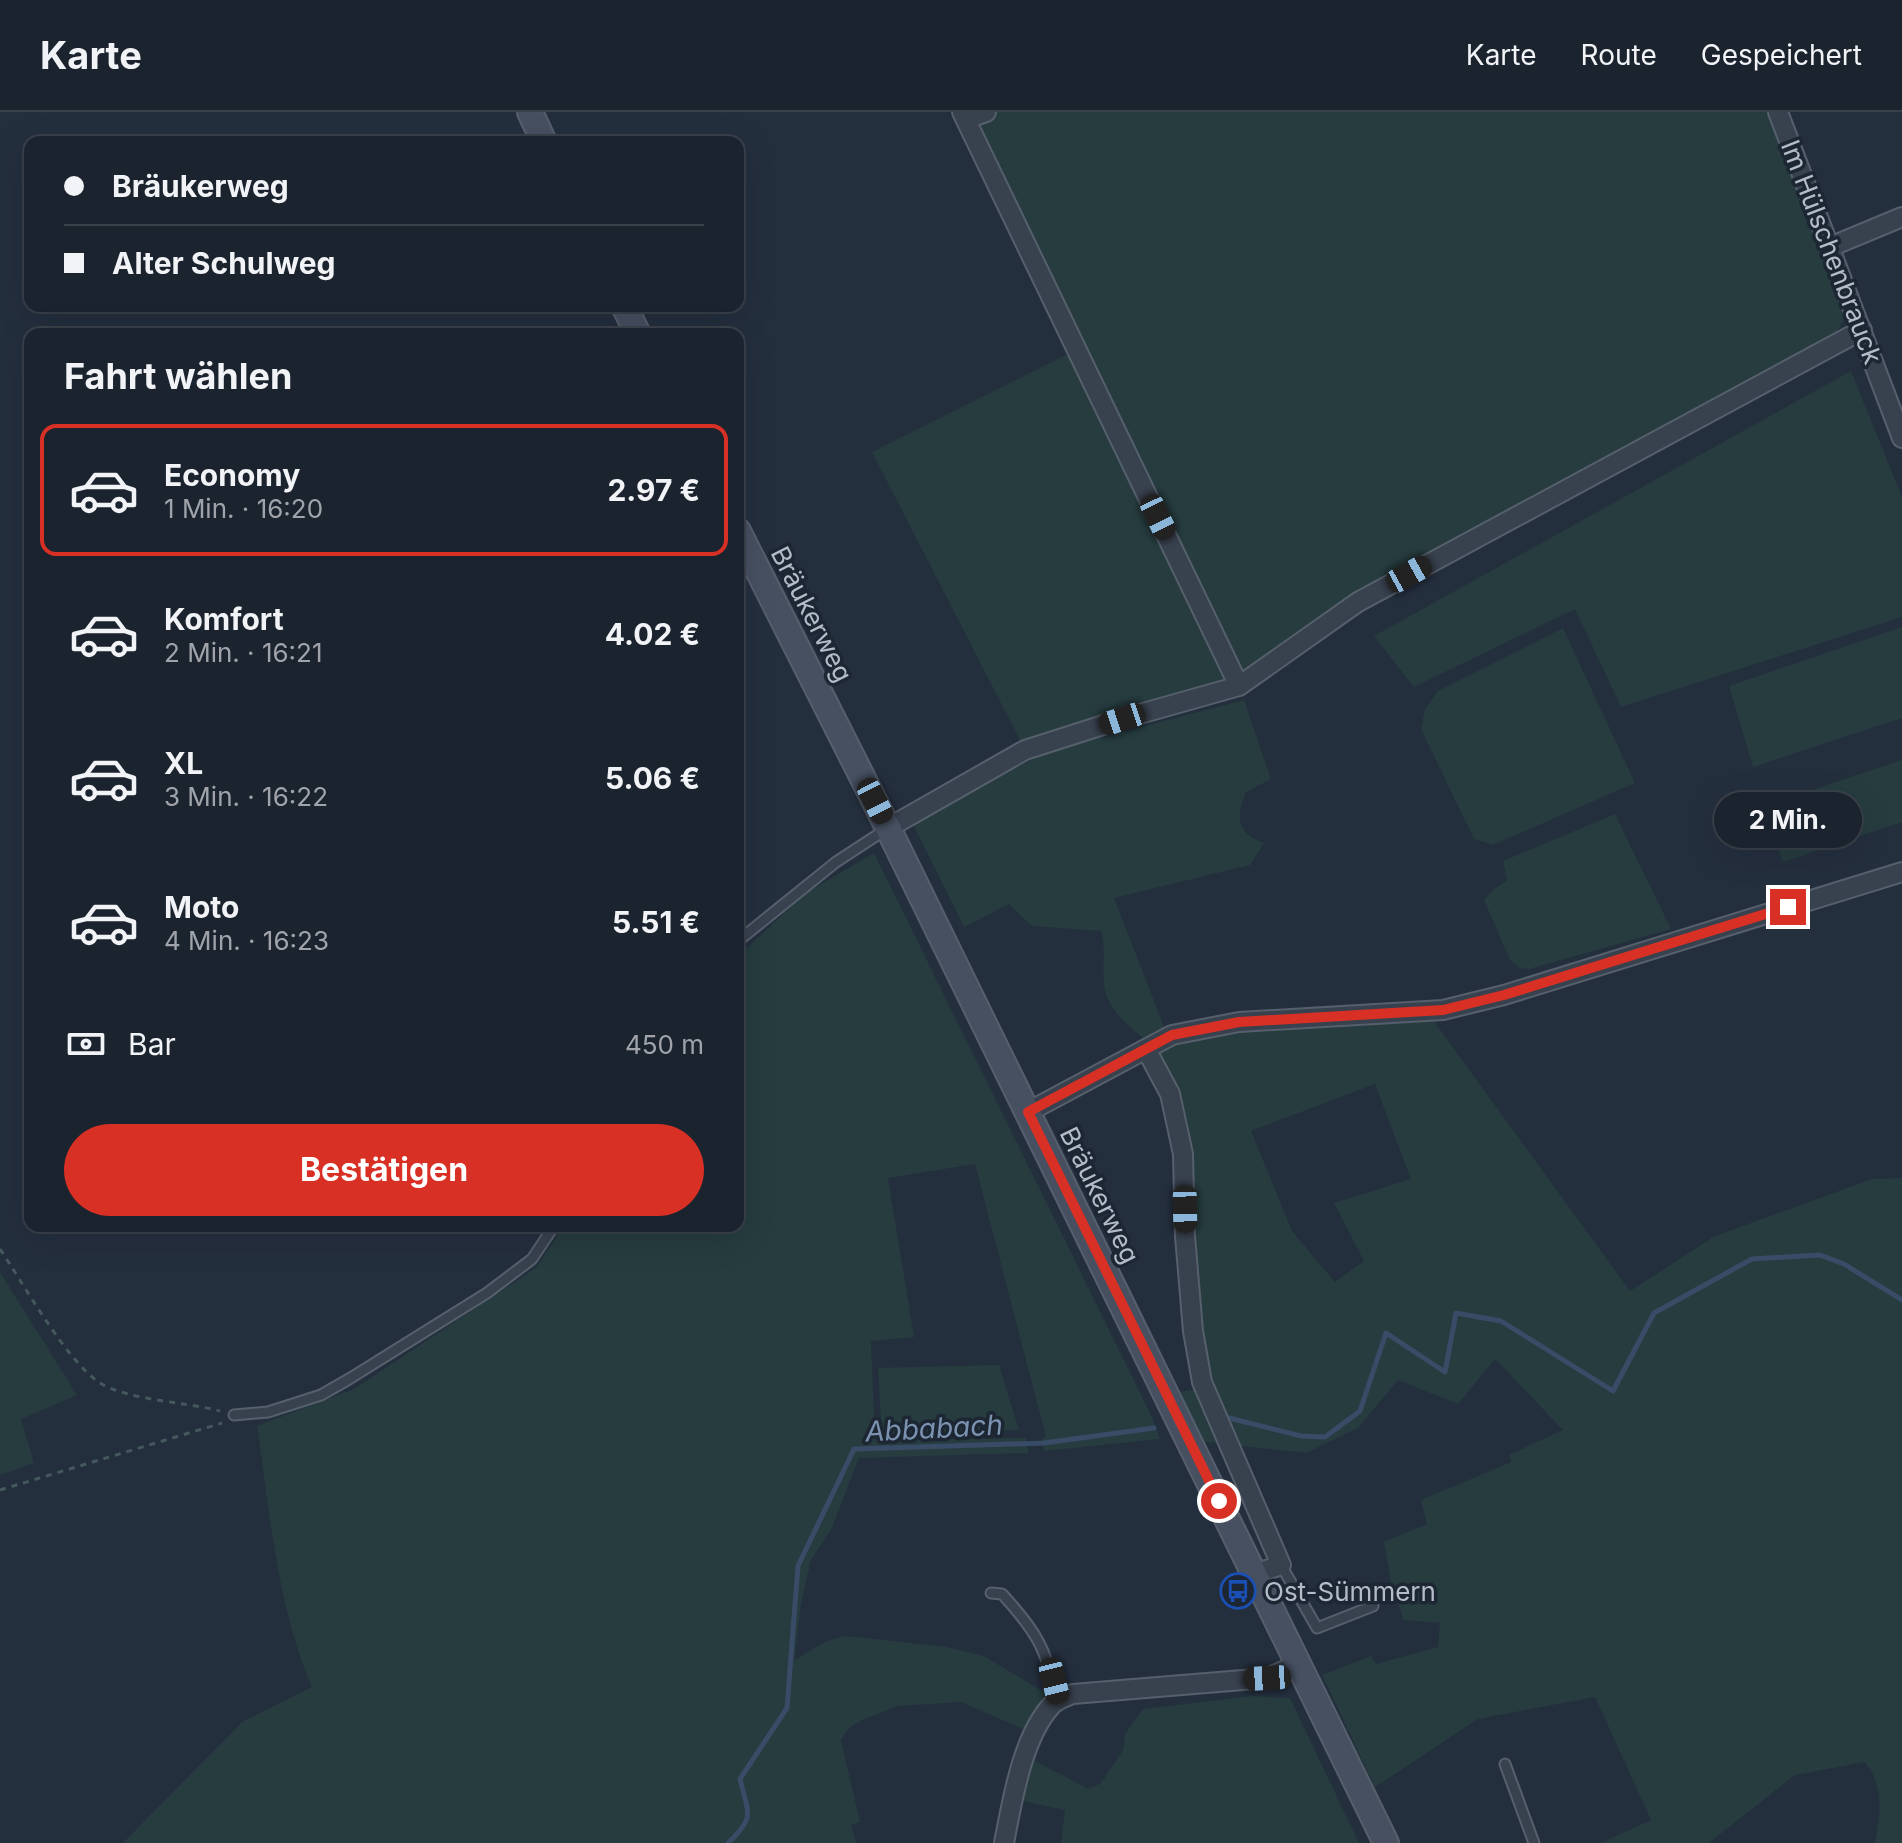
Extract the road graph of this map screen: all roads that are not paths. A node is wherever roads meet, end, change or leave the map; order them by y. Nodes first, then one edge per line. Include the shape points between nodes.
1 (530, 112) edge
2 (986, 112) edge
3 (1778, 112) edge
4 (964, 116) edge
5 (541, 136) edge
6 (1902, 217) edge
7 (1830, 247) junction
8 (1862, 330) junction
9 (1902, 438) edge
10 (744, 543) edge
11 (1239, 686) junction
12 (888, 828) junction
13 (1902, 872) edge
14 (744, 936) edge
15 (1146, 1049) junction
16 (1028, 1112) junction
17 (550, 1232) edge
18 (234, 1415) road end
19 (1281, 1565) junction
20 (1255, 1574) junction
21 (991, 1593) dead end
22 (1373, 1606) dead end
23 (1299, 1664) junction
24 (1058, 1699) junction
25 (1505, 1764) dead end
26 (1004, 1843) edge
27 (1386, 1843) edge
28 (1534, 1843) edge

1 - 5 main road
2 - 4 street
3 - 7 street, Im Hülschenbrauck
4 - 11 street
6 - 7 street
7 - 8 street, Im Hülschenbrauck
8 - 9 street, Im Hülschenbrauck
8 - 11 street via 1358,602
10 - 12 main road, Bräukerweg
11 - 12 street via 1025,750
12 - 14 lane via 836,862
12 - 16 main road, Bräukerweg
13 - 15 street via 1443,1010 1239,1022 1172,1035
15 - 16 street
15 - 19 street via 1170,1094 1183,1154 1185,1236 1202,1382
16 - 20 main road, Bräukerweg
17 - 18 lane via 532,1259 487,1293 349,1379 321,1395 268,1412
19 - 20 street
19 - 22 lane via 1317,1628
20 - 23 main road, Bräukerweg
21 - 24 lane via 1002,1594 1035,1633
23 - 24 street via 1267,1678
23 - 27 main road, Bräukerweg
24 - 26 street via 1026,1751
25 - 28 lane

